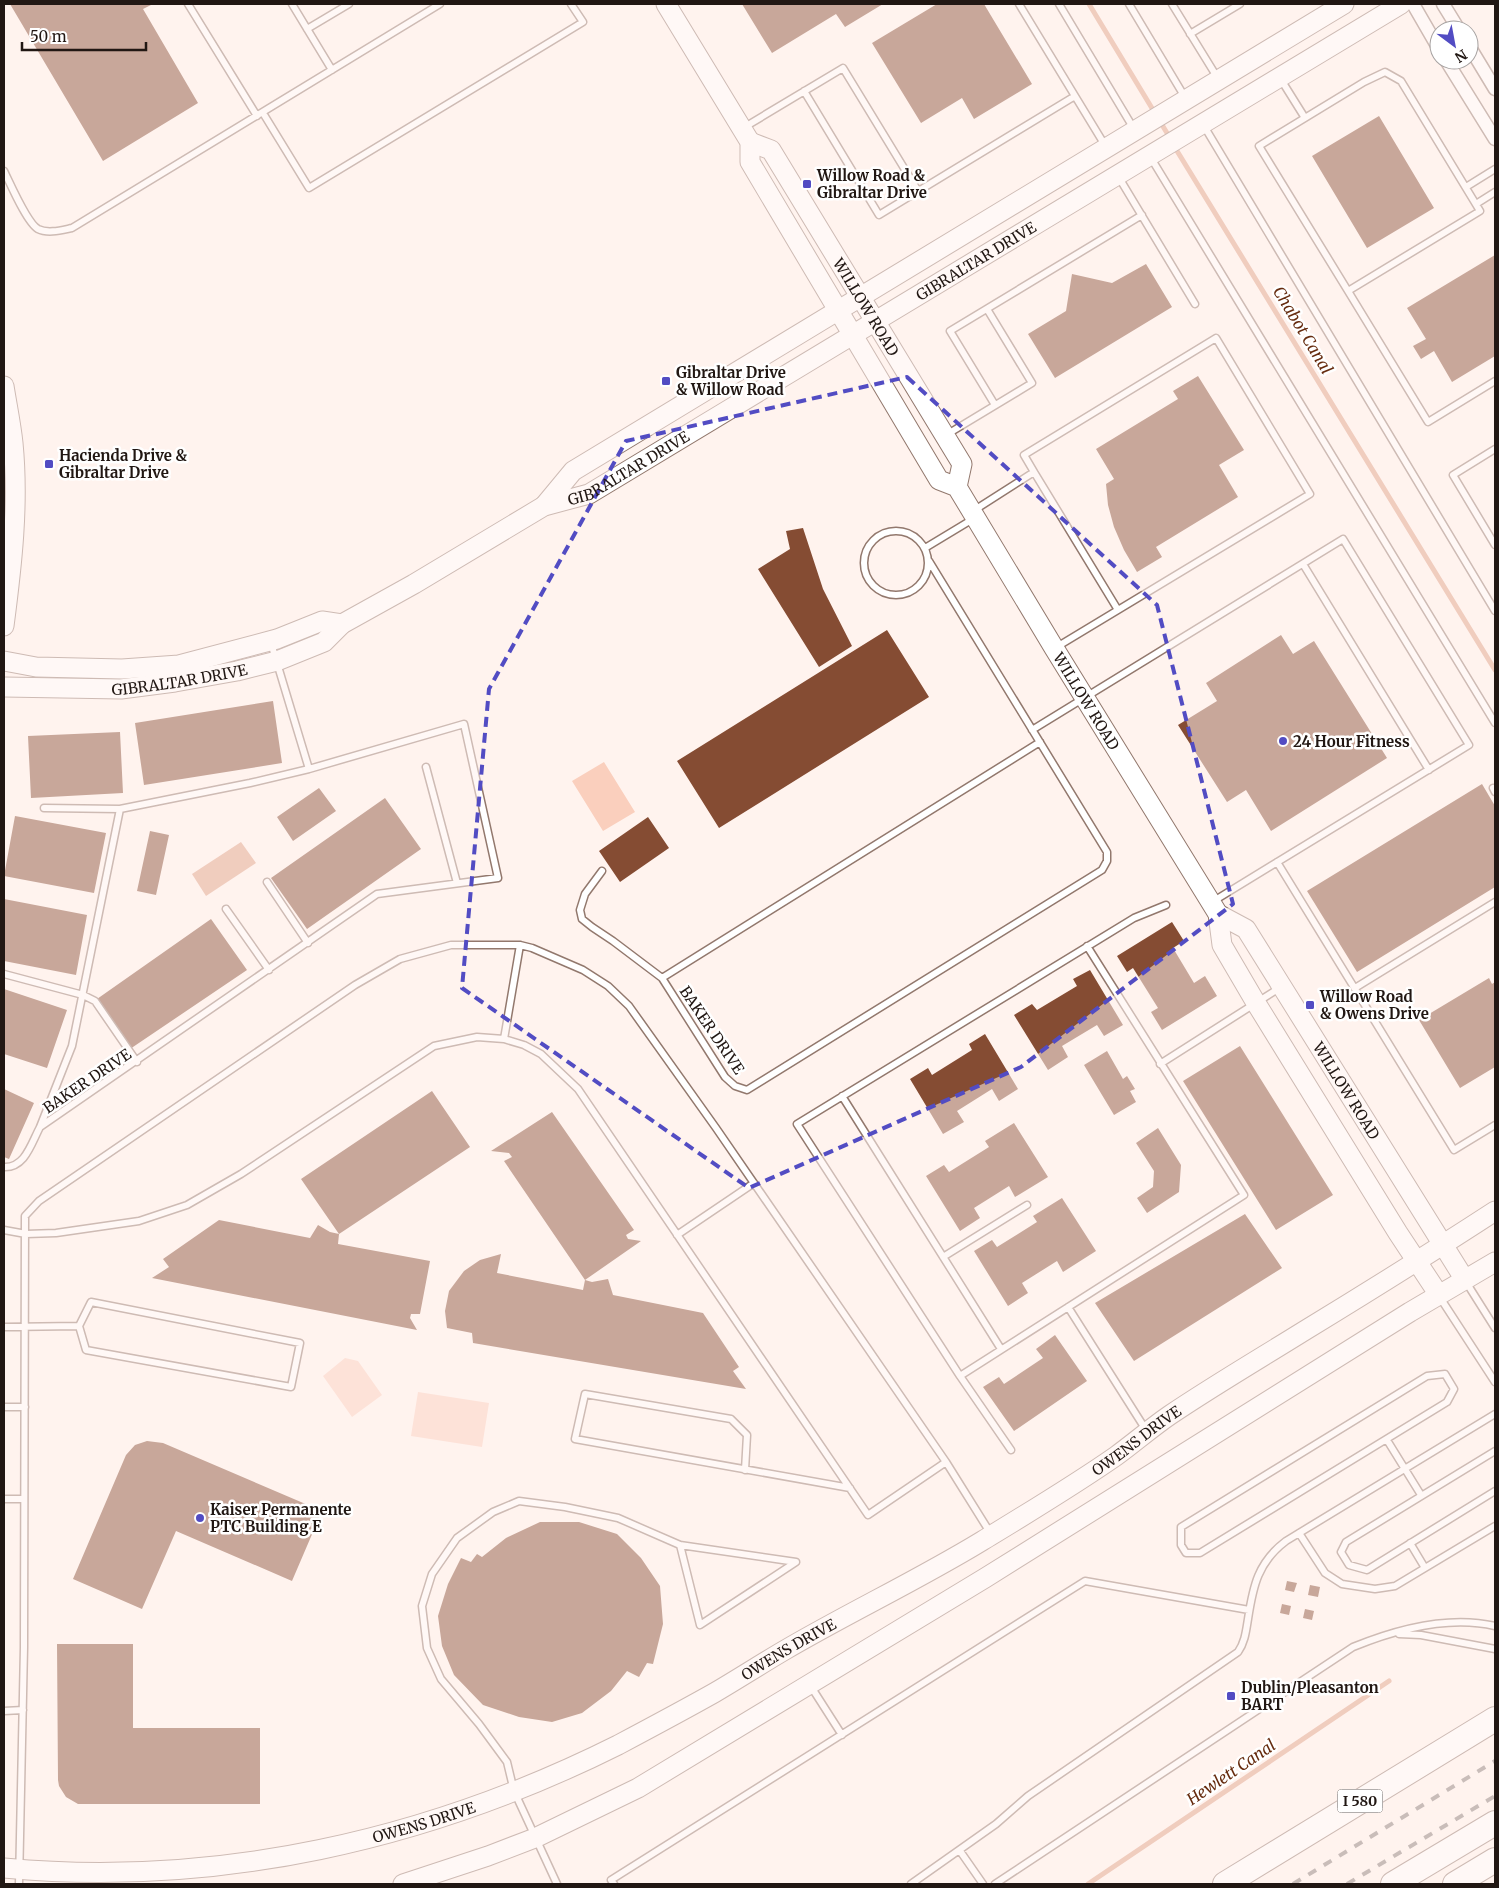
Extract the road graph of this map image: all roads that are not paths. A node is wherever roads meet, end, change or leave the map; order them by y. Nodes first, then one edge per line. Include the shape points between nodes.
1 (188, 4) edge
2 (292, 4) edge
3 (349, 4) edge
4 (440, 4) edge
5 (571, 4) edge
6 (666, 4) edge
7 (1019, 4) edge
8 (1059, 4) edge
9 (1129, 4) edge
10 (1172, 4) edge
11 (1240, 4) edge
12 (1344, 4) edge
13 (1401, 4) edge
14 (1412, 4) edge
15 (1444, 4) edge
16 (1454, 20) edge
17 (307, 29) junction
18 (1429, 32) edge
19 (1190, 34) junction
20 (1479, 63) edge
21 (332, 70) junction
22 (1452, 70) edge
23 (1280, 77) junction
24 (1219, 80) junction
25 (1495, 89) edge
26 (804, 91) junction
27 (1075, 96) junction
28 (1184, 101) junction
29 (260, 114) junction
30 (1305, 118) junction
31 (1199, 126) junction
32 (1135, 130) junction
33 (746, 136) junction
34 (1495, 139) edge
35 (1107, 148) junction
36 (1150, 156) junction
37 (1495, 169) edge
38 (4, 171) edge
39 (1118, 176) junction
40 (1466, 187) junction
41 (918, 191) junction
42 (1495, 192) edge
43 (1476, 204) junction
44 (1142, 216) junction
45 (1348, 292) junction
46 (860, 296) junction
47 (1195, 304) dead end
48 (987, 309) junction
49 (838, 310) junction
50 (876, 322) junction
51 (853, 336) junction
52 (1495, 381) edge
53 (4, 386) edge
54 (995, 405) junction
55 (945, 436) junction
56 (1495, 449) edge
57 (1034, 472) junction
58 (957, 487) junction
59 (544, 506) junction
60 (975, 514) junction
61 (1495, 545) edge
62 (925, 548) junction
63 (928, 561) junction
64 (1303, 564) junction
65 (1118, 610) junction
66 (1495, 611) edge
67 (342, 624) junction
68 (4, 626) edge
69 (270, 642) junction
70 (1054, 648) junction
71 (4, 661) edge
72 (277, 661) junction
73 (4, 687) edge
74 (1084, 697) junction
75 (1495, 723) edge
76 (1032, 730) junction
77 (1040, 742) junction
78 (426, 767) dead end
79 (309, 769) junction
80 (1429, 770) junction
81 (44, 808) dead end
82 (120, 809) junction
83 (1277, 862) junction
84 (602, 872) dead end
85 (267, 882) dead end
86 (457, 884) junction
87 (1495, 902) edge
88 (1166, 905) dead end
89 (1214, 908) junction
90 (226, 910) dead end
91 (308, 943) junction
92 (520, 945) junction
93 (1086, 946) junction
94 (269, 970) junction
95 (4, 974) edge
96 (662, 978) junction
97 (1282, 986) junction
98 (1355, 988) junction
99 (83, 994) junction
100 (1256, 1003) junction
101 (504, 1038) junction
102 (137, 1062) junction
103 (1160, 1064) junction
104 (842, 1096) junction
105 (1495, 1125) edge
106 (40, 1127) junction
107 (4, 1168) edge
108 (754, 1183) junction
109 (1026, 1205) dead end
110 (1495, 1211) edge
111 (4, 1230) edge
112 (26, 1234) junction
113 (677, 1235) junction
114 (1443, 1245) junction
115 (943, 1257) junction
116 (1417, 1262) junction
117 (1495, 1262) edge
118 (1464, 1280) junction
119 (1439, 1295) junction
120 (1068, 1306) junction
121 (79, 1326) junction
122 (4, 1327) edge
123 (26, 1327) junction
124 (1495, 1328) edge
125 (1001, 1349) junction
126 (960, 1376) junction
127 (1495, 1382) edge
128 (4, 1407) edge
129 (25, 1408) junction
130 (1495, 1414) edge
131 (1147, 1432) junction
132 (1387, 1440) junction
133 (1011, 1450) dead end
134 (1495, 1451) edge
135 (946, 1462) junction
136 (1405, 1468) junction
137 (745, 1470) junction
138 (850, 1488) junction
139 (1495, 1491) edge
140 (1421, 1495) junction
141 (4, 1499) edge
142 (24, 1499) junction
143 (1495, 1526) edge
144 (1299, 1532) junction
145 (992, 1535) junction
146 (1410, 1543) junction
147 (680, 1545) junction
148 (1425, 1568) junction
149 (1249, 1610) junction
150 (1495, 1626) edge
151 (1393, 1634) junction
152 (1495, 1649) edge
153 (810, 1684) junction
154 (23, 1710) junction
155 (4, 1711) edge
156 (1495, 1719) edge
157 (842, 1734) junction
158 (514, 1791) junction
159 (1495, 1824) edge
160 (535, 1838) junction
161 (960, 1851) junction
162 (1495, 1860) edge
163 (14, 1874) edge
164 (403, 1884) edge
165 (557, 1884) edge
166 (614, 1884) edge
167 (911, 1884) edge
168 (983, 1884) edge
169 (995, 1884) edge
170 (1225, 1884) edge
171 (1393, 1884) edge
172 (1455, 1884) edge

1 - 29 lane
2 - 17 lane
3 - 17 lane
4 - 21 lane
5 - 29 lane via 583,22 309,188
6 - 33 street, WILLOW ROAD
7 - 27 lane
8 - 32 lane
9 - 28 lane
10 - 19 lane
11 - 19 lane
12 - 24 street, GIBRALTAR DRIVE
13 - 23 street, GIBRALTAR DRIVE
14 - 18 street
15 - 16 street
17 - 21 lane
19 - 24 lane
20 - 25 street
21 - 29 lane
22 - 34 street
23 - 30 lane
23 - 31 street, GIBRALTAR DRIVE
24 - 28 street, GIBRALTAR DRIVE
26 - 33 lane
26 - 41 lane via 843,68
26 - 41 lane via 880,215
27 - 35 lane
27 - 41 lane
28 - 32 street, GIBRALTAR DRIVE
29 - 38 lane via 72,228 54,232 38,228 29,219
30 - 40 lane via 1385,72 1401,80
30 - 45 lane via 1259,146
31 - 36 street, GIBRALTAR DRIVE
31 - 66 lane
32 - 35 street, GIBRALTAR DRIVE
33 - 46 street, WILLOW ROAD via 771,150
33 - 49 street, WILLOW ROAD via 750,162
35 - 46 street, GIBRALTAR DRIVE
36 - 39 street, GIBRALTAR DRIVE
36 - 75 lane
37 - 40 lane
39 - 44 lane
39 - 50 street, GIBRALTAR DRIVE
40 - 43 lane
42 - 43 lane
43 - 45 lane via 1480,211
44 - 47 lane
44 - 48 lane
45 - 52 lane via 1428,422
46 - 49 street, GIBRALTAR DRIVE
46 - 50 street, WILLOW ROAD
48 - 54 lane via 950,331
48 - 54 lane via 1032,383
49 - 51 street, WILLOW ROAD
49 - 59 street, GIBRALTAR DRIVE via 573,471
50 - 51 street, GIBRALTAR DRIVE
50 - 55 street, WILLOW ROAD
51 - 58 street, WILLOW ROAD via 939,480
51 - 59 street, GIBRALTAR DRIVE via 589,494
53 - 68 street via 13,444 15,500 13,554
54 - 55 lane
55 - 58 street, WILLOW ROAD via 962,464
56 - 61 lane via 1452,475
57 - 60 lane
57 - 65 lane
57 - 65 lane via 1024,455 1216,338 1310,494
58 - 60 street, WILLOW ROAD
59 - 67 street, GIBRALTAR DRIVE
60 - 62 lane
60 - 70 street, WILLOW ROAD
62 - 63 lane
62 - 63 lane via 908,533 884,534 874,540 868,550 864,562 866,575 885,594 898,595 910,592 920,584 927,573
63 - 76 lane
64 - 74 lane
64 - 80 lane
64 - 80 lane via 1344,539 1469,745
65 - 70 lane
67 - 69 street, GIBRALTAR DRIVE via 322,621
67 - 72 street, GIBRALTAR DRIVE via 324,642
69 - 71 street, GIBRALTAR DRIVE via 179,665 122,670 36,667
69 - 72 lane
70 - 74 street, WILLOW ROAD
72 - 73 street, GIBRALTAR DRIVE via 184,681 121,689
72 - 79 lane
74 - 76 lane
74 - 89 street, WILLOW ROAD
76 - 77 lane
77 - 96 lane
77 - 96 lane, BAKER DRIVE via 1107,852 1108,861 1102,870 747,1090 735,1086 725,1076
78 - 86 lane
79 - 82 lane
79 - 86 lane, BAKER DRIVE via 464,724 498,878
80 - 83 lane
81 - 82 lane
82 - 99 lane, BAKER DRIVE
83 - 89 lane
83 - 98 lane
84 - 96 lane via 585,894 580,910 582,918
85 - 91 lane
86 - 91 lane, BAKER DRIVE via 377,894
87 - 98 lane
88 - 93 lane via 1134,918
89 - 97 street, WILLOW ROAD via 1246,929
89 - 100 street, WILLOW ROAD via 1222,945
90 - 94 lane
91 - 94 lane, BAKER DRIVE
92 - 101 lane
92 - 108 lane via 583,970 608,986 629,1006
92 - 112 lane via 451,945 400,959 355,985 39,1201 25,1216
93 - 103 lane
93 - 104 lane
94 - 102 lane, BAKER DRIVE
95 - 99 lane
97 - 100 lane
97 - 114 street, WILLOW ROAD
98 - 105 lane via 1454,1150
99 - 102 lane via 95,1001
99 - 106 lane, BAKER DRIVE via 72,1046
100 - 103 lane
100 - 116 street, WILLOW ROAD
101 - 112 lane via 476,1037 434,1046 240,1174 187,1205 139,1222
101 - 113 lane via 541,1054 578,1089
102 - 106 lane, BAKER DRIVE
103 - 120 lane via 1244,1195
104 - 115 lane
104 - 126 lane via 797,1124
106 - 107 lane via 22,1161 13,1168
108 - 113 lane
108 - 135 lane
109 - 115 lane
110 - 114 street, OWENS DRIVE
111 - 112 lane
112 - 123 lane
113 - 138 lane
114 - 116 street, OWENS DRIVE
114 - 118 street, WILLOW ROAD
115 - 125 lane
116 - 119 street, WILLOW ROAD
116 - 131 street, OWENS DRIVE via 1210,1389
117 - 118 street
118 - 119 street
118 - 124 lane
119 - 127 lane
119 - 153 street
120 - 125 lane
120 - 131 lane
121 - 121 lane via 92,1302 300,1343 291,1388 86,1350
121 - 123 lane
122 - 123 lane
123 - 129 lane
125 - 126 lane
126 - 133 lane
128 - 129 lane
129 - 142 lane
130 - 136 lane
131 - 145 street, OWENS DRIVE via 1072,1486
132 - 132 lane via 1448,1402 1454,1389 1446,1374 1427,1376 1181,1527 1181,1545 1186,1552 1200,1553
132 - 136 lane
134 - 140 lane
135 - 138 lane via 868,1515
135 - 145 lane
136 - 140 lane
136 - 144 lane
137 - 137 lane via 747,1435 731,1420 585,1394 575,1439
137 - 138 lane
139 - 146 lane
140 - 146 lane via 1346,1542 1341,1552 1349,1566 1367,1570
141 - 142 lane
142 - 154 lane
143 - 148 lane
144 - 148 lane via 1325,1572 1342,1584 1374,1589 1395,1586
144 - 149 lane via 1265,1560
145 - 158 street, OWENS DRIVE via 783,1651 715,1693 615,1746
146 - 148 lane
147 - 147 lane via 700,1625 796,1562 757,1556
147 - 158 lane via 618,1518 519,1501 493,1512 457,1538 432,1574 422,1606 427,1648 441,1679 480,1724 507,1762
149 - 157 lane via 1085,1581
149 - 161 lane via 1245,1638 1238,1652 1028,1796
150 - 151 lane via 1452,1621
151 - 152 lane via 1421,1635
151 - 169 lane via 1353,1647
153 - 157 lane
153 - 160 street via 683,1763
154 - 155 lane
154 - 163 lane
156 - 170 highway, I 580
157 - 166 lane via 611,1880
158 - 160 lane
158 - 163 street, OWENS DRIVE via 385,1836 266,1861 150,1872
159 - 171 highway
160 - 164 street
160 - 165 lane
161 - 167 lane
161 - 168 lane
162 - 172 highway

